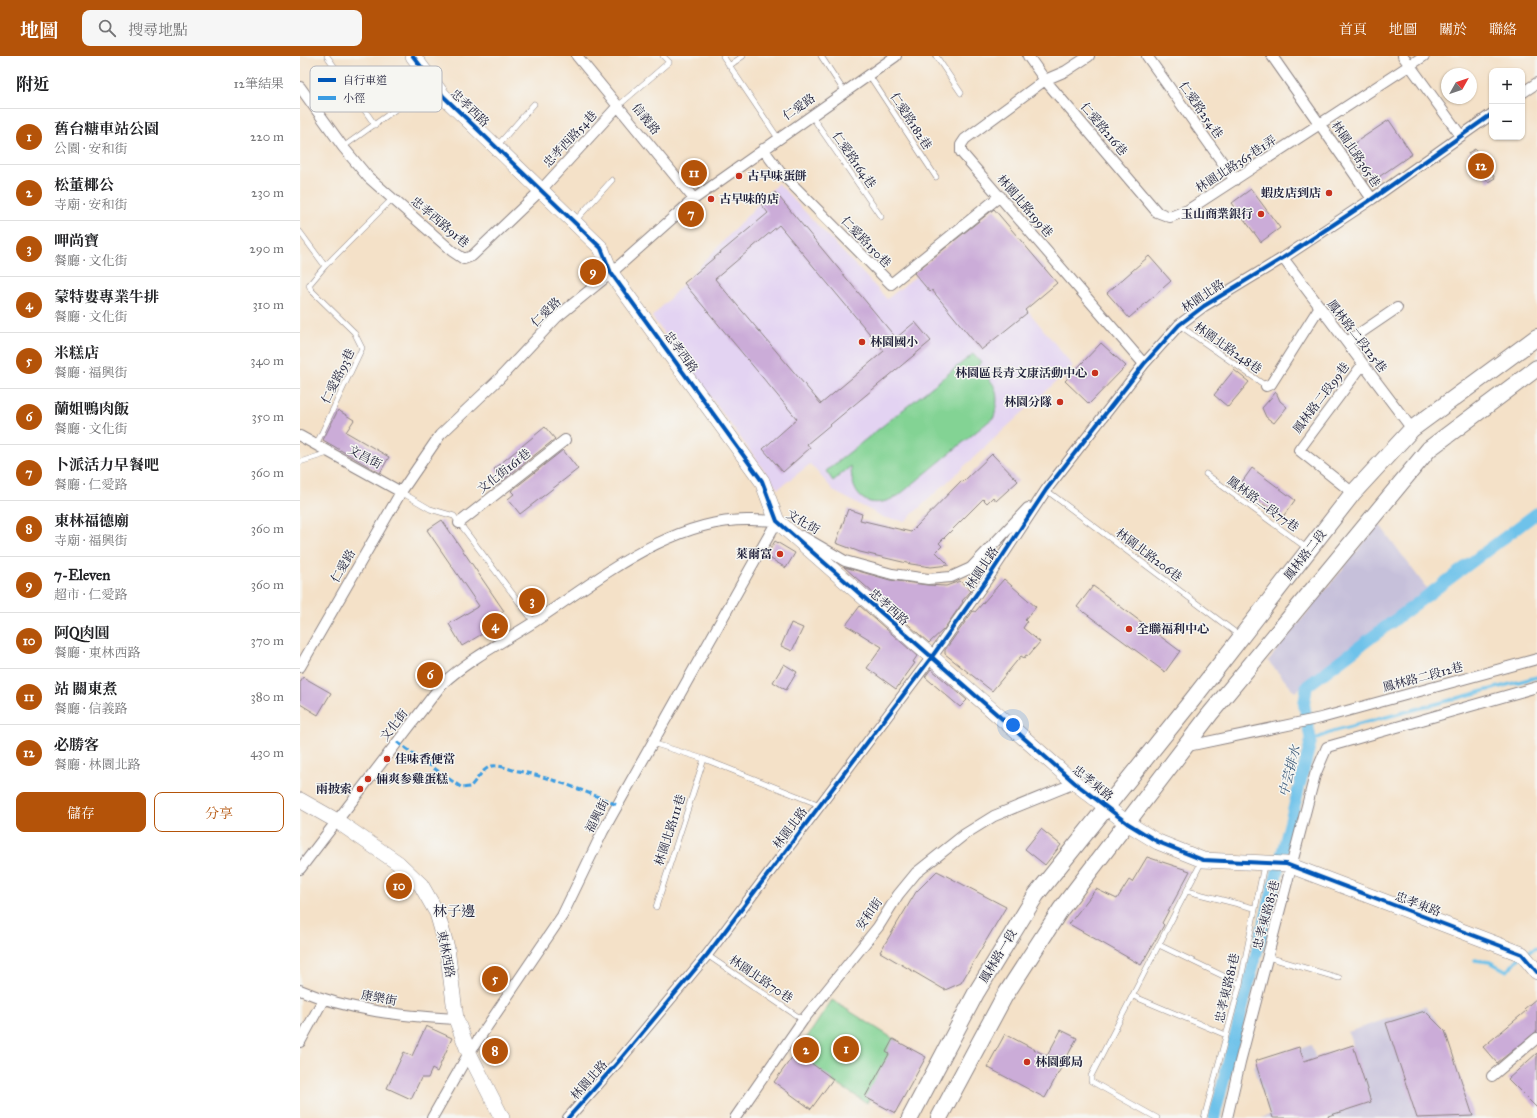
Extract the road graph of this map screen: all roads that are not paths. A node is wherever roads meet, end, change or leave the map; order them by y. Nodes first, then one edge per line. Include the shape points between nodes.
1 (327, 56) edge
2 (413, 56) edge
3 (577, 56) edge
4 (664, 56) edge
5 (723, 56) edge
6 (743, 56) edge
7 (821, 56) edge
8 (896, 56) edge
9 (936, 56) edge
10 (1028, 56) edge
11 (1089, 56) edge
12 (1147, 56) edge
13 (1272, 56) edge
14 (1403, 56) edge
15 (1424, 56) edge
16 (1410, 65) junction
17 (334, 66) edge
18 (420, 66) edge
19 (730, 66) junction
20 (869, 75) junction
21 (1045, 80) junction
22 (1537, 83) edge
23 (300, 87) edge
24 (844, 91) junction
25 (1525, 91) edge
26 (961, 93) dead end
27 (442, 95) edge
28 (310, 101) edge
29 (534, 104) dead end
30 (618, 106) junction
31 (318, 112) edge
32 (366, 112) edge
33 (393, 112) edge
34 (811, 115) junction
35 (1489, 116) edge
36 (1320, 124) junction
37 (375, 125) junction
38 (1461, 136) junction
39 (778, 138) junction
40 (343, 147) junction
41 (496, 147) junction
42 (763, 149) junction
43 (936, 177) dead end
44 (612, 180) dead end
45 (1235, 180) junction
46 (541, 190) junction
47 (1000, 196) junction
48 (392, 198) junction
49 (694, 199) junction
50 (1372, 200) junction
51 (1163, 215) joint
52 (881, 217) dead end
53 (574, 222) junction
54 (300, 232) edge
55 (1283, 258) junction
56 (325, 266) junction
57 (611, 273) junction
58 (1319, 308) junction
59 (1397, 308) dead end
60 (1179, 325) junction
61 (1537, 337) edge
62 (1346, 342) junction
63 (1144, 364) junction
64 (1363, 364) junction
65 (1537, 368) edge
66 (1266, 386) joint
67 (1412, 429) junction
68 (300, 436) edge
69 (566, 440) dead end
70 (316, 445) junction
71 (329, 452) junction
72 (300, 462) edge
73 (1206, 474) dead end
74 (1046, 490) junction
75 (401, 492) junction
76 (1353, 493) junction
77 (777, 521) junction
78 (459, 523) junction
79 (1310, 549) junction
80 (534, 622) junction
81 (1241, 636) junction
82 (931, 658) junction
83 (1537, 659) edge
84 (300, 667) edge
85 (1537, 687) edge
86 (652, 743) junction
87 (1184, 747) junction
88 (704, 759) junction
89 (1075, 783) junction
90 (300, 800) edge
91 (820, 805) junction
92 (1106, 806) junction
93 (337, 821) junction
94 (1127, 823) junction
95 (1203, 860) junction
96 (1279, 864) junction
97 (300, 869) edge
98 (1187, 891) junction
99 (656, 907) dead end
100 (1254, 908) junction
101 (1159, 945) junction
102 (707, 955) junction
103 (1268, 957) junction
104 (1537, 972) edge
105 (1339, 978) dead end
106 (1240, 984) junction
107 (300, 990) edge
108 (1133, 996) junction
109 (323, 1000) junction
110 (456, 1019) junction
111 (803, 1020) junction
112 (1226, 1036) junction
113 (1537, 1038) edge
114 (300, 1042) edge
115 (469, 1053) junction
116 (1492, 1076) dead end
117 (432, 1118) edge
118 (502, 1118) edge
119 (568, 1118) edge
120 (735, 1118) edge
121 (910, 1118) edge
122 (938, 1118) edge
123 (1157, 1118) edge
124 (1204, 1118) edge
125 (1227, 1118) edge

1 - 17 lane
2 - 18 street, 忠孝西路
3 - 30 street, 信義路
4 - 30 lane via 669,62
5 - 19 lane
6 - 19 lane
7 - 24 lane
8 - 20 street, 仁愛路
9 - 26 lane
10 - 21 street, 仁愛路216巷
11 - 21 street
12 - 45 street, 仁愛路254巷
13 - 36 street, 林園北路365巷
14 - 16 street
15 - 16 street, 林園北路365巷
16 - 36 street, 林園北路365巷
16 - 38 street
19 - 39 lane
20 - 24 street, 仁愛路
20 - 43 lane, 仁愛路182巷
21 - 47 street, 林園北路199巷 via 965,139 961,145 962,152
21 - 51 street, 仁愛路216巷
22 - 25 street
23 - 28 street, 忠孝西路91巷
24 - 34 street, 仁愛路
27 - 41 street, 忠孝西路
29 - 41 lane
30 - 46 street, 忠孝西路54巷
30 - 49 street, 信義路
31 - 40 street, 忠孝西路91巷
32 - 37 lane
33 - 37 lane
34 - 39 street, 仁愛路
34 - 52 lane, 仁愛路164巷
35 - 38 street, 林園北路
36 - 45 street, 林園北路365巷1弄
36 - 50 street, 林園北路365巷
37 - 40 lane
38 - 50 street, 林園北路
39 - 42 street, 仁愛路
40 - 48 street, 忠孝西路91巷 via 368,177
41 - 46 street, 忠孝西路
42 - 47 street, 仁愛路150巷 via 780,172 891,284
42 - 49 street, 仁愛路
44 - 53 lane
45 - 51 street, 林園北路365巷1弄 via 1188,210 1170,217
46 - 48 street, 忠孝西路91巷 via 472,256 464,259
46 - 53 street, 忠孝西路
47 - 63 street, 林園北路199巷
48 - 56 lane
49 - 57 street, 仁愛路
50 - 55 street, 林園北路
53 - 57 street, 忠孝西路 via 601,248
54 - 56 lane
55 - 58 street, 鳳林路二段125巷
55 - 60 street, 林園北路 via 1204,306
56 - 70 lane, 仁愛路93巷 via 309,285 311,290 354,332 362,348
57 - 75 street, 仁愛路 via 557,317 499,379 440,435
57 - 77 street, 忠孝西路 via 762,481
58 - 62 street, 鳳林路二段125巷
58 - 66 street via 1271,384
59 - 62 street
60 - 63 street, 林園北路
60 - 66 lane, 林園北路248巷
61 - 67 main road, 鳳林路二段
62 - 64 street, 鳳林路二段125巷
63 - 74 street, 林園北路
64 - 67 street, 鳳林路二段125巷
64 - 76 street, 鳳林路二段99巷 via 1298,450
65 - 87 main road via 1429,449
67 - 76 main road, 鳳林路二段
68 - 70 street, 文昌街
69 - 78 street, 文化街161巷
70 - 71 street, 文昌街
71 - 72 lane
71 - 75 street, 文昌街
73 - 79 lane, 鳳林路二段77巷
74 - 77 street, 文化街 via 971,568 951,577 928,579 892,574 845,561
74 - 81 lane, 林園北路206巷
74 - 82 street, 林園北路 via 990,576
75 - 78 lane via 430,509 454,516
75 - 84 street, 仁愛路
76 - 79 main road, 鳳林路二段
77 - 80 street, 文化街 via 718,522 684,531 606,573
77 - 82 street, 忠孝西路
77 - 86 street, 福興街
78 - 80 lane
79 - 81 main road, 鳳林路二段
80 - 93 street, 文化街 via 458,669 442,684
81 - 92 main road, 鳳林路二段
82 - 89 street, 忠孝東路
82 - 91 street, 林園北路
83 - 87 street, 鳳林路二段12巷 via 1315,719
85 - 96 street, 忠孝東路83巷 via 1327,746
86 - 88 lane
86 - 115 street, 福興街 via 603,831 562,916
87 - 94 main road
88 - 91 lane
88 - 99 lane, 林園北路111巷
89 - 92 street, 忠孝東路
89 - 111 street, 安和街 via 994,816 965,834 916,873 898,895 878,927
90 - 93 street, 東林西路
91 - 102 street, 林園北路
92 - 94 street, 忠孝東路
92 - 121 main road, 鳳林路一段 via 1036,895 1006,942
93 - 97 street, 文化街
93 - 110 street, 東林西路 via 398,863 421,885 437,913 447,948
94 - 95 street, 忠孝東路 via 1158,842
94 - 122 main road via 1061,909 1004,997
95 - 96 street, 忠孝東路
95 - 98 lane
96 - 100 lane, 忠孝東路81巷
96 - 103 street, 忠孝東路83巷
96 - 104 street, 忠孝東路 via 1522,954
98 - 100 lane
98 - 101 lane
100 - 106 lane, 忠孝東路81巷
101 - 106 lane
101 - 108 lane
102 - 111 lane, 林園北路70巷
102 - 119 street, 林園北路
103 - 105 lane
103 - 125 street, 忠孝東路83巷
106 - 112 lane, 忠孝東路81巷
107 - 109 street, 康樂街
108 - 112 lane
108 - 123 lane via 1091,1080
109 - 110 street, 康樂街 via 405,1016
109 - 114 street
110 - 115 street, 東林西路
111 - 120 street, 安和街
112 - 124 lane, 忠孝東路81巷
113 - 116 street
115 - 117 street, 福興街
115 - 118 street, 東林西路

